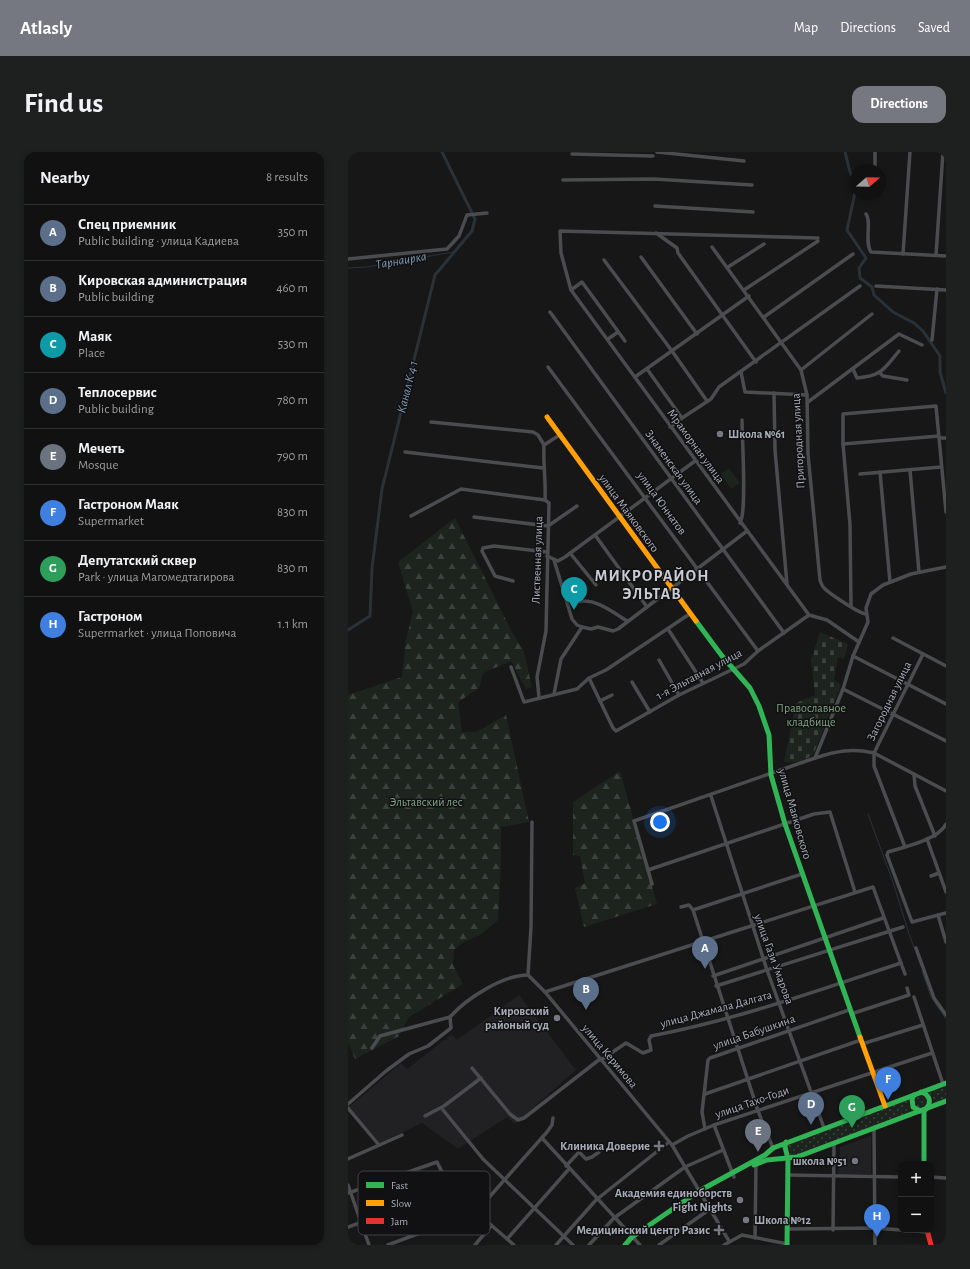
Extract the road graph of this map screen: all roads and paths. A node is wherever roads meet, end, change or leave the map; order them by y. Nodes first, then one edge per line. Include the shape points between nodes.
1 (657, 152) edge
2 (875, 152) edge
3 (910, 152) edge
4 (943, 152) edge
5 (572, 154) dead end
6 (653, 156) dead end
7 (744, 161) dead end
8 (875, 164) edge
9 (563, 180) dead end
10 (752, 185) dead end
11 (655, 206) dead end
12 (753, 212) dead end
13 (487, 213) dead end
14 (866, 214) dead end
15 (655, 233) junction
16 (764, 244) dead end
17 (712, 246) dead end
18 (853, 254) dead end
19 (903, 254) junction
20 (936, 255) junction
21 (946, 256) edge
22 (640, 257) dead end
23 (348, 259) edge
24 (604, 260) dead end
25 (728, 267) junction
26 (860, 286) dead end
27 (876, 286) dead end
28 (937, 289) junction
29 (571, 290) junction
30 (744, 290) junction
31 (946, 290) edge
32 (749, 296) junction
33 (550, 312) dead end
34 (872, 314) dead end
35 (722, 316) junction
36 (764, 317) junction
37 (618, 332) junction
38 (697, 334) junction
39 (608, 339) junction
40 (932, 340) dead end
41 (625, 341) dead end
42 (782, 342) junction
43 (922, 345) dead end
44 (672, 351) junction
45 (899, 351) dead end
46 (756, 362) junction
47 (548, 367) dead end
48 (647, 369) junction
49 (853, 369) junction
50 (801, 370) junction
51 (741, 372) junction
52 (880, 373) junction
53 (635, 377) junction
54 (907, 380) dead end
55 (774, 393) junction
56 (807, 394) junction
57 (707, 401) junction
58 (808, 402) junction
59 (547, 417) dead end
60 (682, 418) junction
61 (742, 420) dead end
62 (431, 422) dead end
63 (670, 427) junction
64 (560, 434) junction
65 (939, 437) junction
66 (946, 438) edge
67 (843, 444) junction
68 (544, 445) junction
69 (405, 452) dead end
70 (695, 461) junction
71 (941, 467) junction
72 (543, 468) junction
73 (910, 470) junction
74 (880, 472) junction
75 (860, 474) dead end
76 (671, 479) junction
77 (646, 498) junction
78 (545, 500) junction
79 (577, 506) dead end
80 (946, 512) edge
81 (410, 516) dead end
82 (474, 517) dead end
83 (620, 518) junction
84 (740, 523) junction
85 (548, 526) junction
86 (747, 531) junction
87 (595, 535) junction
88 (722, 550) junction
89 (570, 553) junction
90 (547, 554) junction
91 (554, 560) junction
92 (946, 567) edge
93 (697, 569) junction
94 (919, 572) junction
95 (513, 581) dead end
96 (890, 582) junction
97 (596, 585) dead end
98 (787, 585) junction
99 (673, 588) junction
100 (578, 602) dead end
101 (851, 605) junction
102 (647, 607) junction
103 (691, 613) junction
104 (866, 614) junction
105 (809, 615) junction
106 (627, 621) junction
107 (582, 626) junction
108 (668, 629) junction
109 (784, 633) junction
110 (893, 638) dead end
111 (859, 642) junction
112 (758, 651) junction
113 (923, 654) junction
114 (853, 656) junction
115 (659, 660) dead end
116 (946, 666) edge
117 (511, 668) dead end
118 (733, 668) junction
119 (589, 678) junction
120 (632, 682) dead end
121 (703, 683) junction
122 (909, 684) junction
123 (843, 689) junction
124 (554, 694) junction
125 (612, 695) dead end
126 (679, 695) junction
127 (539, 698) junction
128 (600, 701) junction
129 (946, 704) edge
130 (650, 712) junction
131 (894, 715) junction
132 (946, 741) edge
133 (874, 753) junction
134 (815, 758) junction
135 (914, 774) junction
136 (771, 775) junction
137 (946, 792) edge
138 (710, 796) junction
139 (532, 822) dead end
140 (785, 824) junction
141 (946, 824) edge
142 (945, 830) edge
143 (934, 836) junction
144 (928, 838) junction
145 (725, 844) junction
146 (905, 847) junction
147 (648, 870) junction
148 (939, 873) junction
149 (802, 874) junction
150 (931, 876) dead end
151 (652, 884) dead end
152 (855, 892) junction
153 (946, 892) edge
154 (740, 894) junction
155 (681, 907) dead end
156 (813, 907) junction
157 (693, 910) junction
158 (946, 913) edge
159 (938, 915) junction
160 (883, 918) junction
161 (751, 925) junction
162 (903, 927) dead end
163 (889, 932) junction
164 (824, 938) junction
165 (703, 942) junction
166 (946, 942) edge
167 (916, 948) dead end
168 (829, 952) junction
169 (763, 958) junction
170 (900, 963) junction
171 (766, 970) junction
172 (905, 974) dead end
173 (528, 975) junction
174 (713, 976) junction
175 (840, 983) junction
176 (716, 986) junction
177 (907, 988) dead end
178 (545, 992) junction
179 (914, 997) dead end
180 (779, 1003) junction
181 (850, 1012) junction
182 (946, 1013) edge
183 (450, 1017) junction
184 (727, 1017) junction
185 (923, 1025) junction
186 (789, 1031) junction
187 (862, 1042) junction
188 (372, 1048) dead end
189 (737, 1048) junction
190 (932, 1053) junction
191 (600, 1060) junction
192 (799, 1062) junction
193 (472, 1068) dead end
194 (872, 1073) junction
195 (481, 1078) junction
196 (747, 1079) junction
197 (945, 1084) edge
198 (810, 1092) junction
199 (921, 1092) junction
200 (705, 1094) junction
201 (914, 1095) junction
202 (946, 1101) edge
203 (348, 1104) edge
204 (885, 1106) junction
205 (348, 1108) edge
206 (443, 1110) dead end
207 (923, 1110) junction
208 (758, 1111) junction
209 (426, 1116) dead end
210 (553, 1118) dead end
211 (714, 1125) junction
212 (824, 1128) junction
213 (705, 1129) junction
214 (874, 1129) junction
215 (402, 1135) dead end
216 (542, 1138) junction
217 (786, 1142) junction
218 (671, 1144) junction
219 (834, 1144) junction
220 (379, 1145) junction
221 (773, 1148) junction
222 (723, 1150) junction
223 (599, 1152) dead end
224 (789, 1158) junction
225 (348, 1159) edge
226 (920, 1161) edge
227 (924, 1161) edge
228 (756, 1164) junction
229 (568, 1167) junction
230 (685, 1167) junction
231 (411, 1171) edge
232 (442, 1171) edge
233 (733, 1175) junction
234 (789, 1175) junction
235 (834, 1177) junction
236 (874, 1177) junction
237 (898, 1177) edge
238 (934, 1177) edge
239 (946, 1178) edge
240 (505, 1179) junction
241 (348, 1185) edge
242 (349, 1192) edge
243 (700, 1193) junction
244 (490, 1196) edge
245 (596, 1200) junction
246 (535, 1208) junction
247 (710, 1209) junction
248 (358, 1214) edge
249 (614, 1218) junction
250 (358, 1223) edge
251 (491, 1226) edge
252 (348, 1227) edge
253 (875, 1228) junction
254 (788, 1229) junction
255 (898, 1229) edge
256 (834, 1230) junction
257 (927, 1233) edge
258 (366, 1235) edge
259 (415, 1235) edge
260 (483, 1235) edge
261 (564, 1236) junction
262 (755, 1238) junction
263 (507, 1239) junction
264 (633, 1239) junction
265 (729, 1241) junction
266 (875, 1243) edge
267 (511, 1244) edge
268 (788, 1244) edge
269 (369, 1245) edge
270 (388, 1245) edge
271 (475, 1245) edge
272 (556, 1245) edge
273 (573, 1245) edge
274 (589, 1245) edge
275 (625, 1245) edge
276 (630, 1245) edge
277 (640, 1245) edge
278 (659, 1245) edge
279 (724, 1245) edge
280 (930, 1245) edge

1 - 7 street
2 - 8 street
3 - 19 street
4 - 20 street
5 - 6 street
9 - 10 street via 654,179
11 - 12 street
13 - 23 street via 467,215 459,236 447,249
14 - 19 street via 869,221 867,232 871,252
15 - 29 street, Мраморная улица via 560,230 561,253
15 - 30 street via 818,240
15 - 35 street via 677,248
16 - 25 street
17 - 25 street, Пригородная улица
18 - 36 street
19 - 20 street
20 - 21 street
22 - 38 street
24 - 44 street
25 - 30 street, Пригородная улица
26 - 42 street
27 - 28 street
28 - 31 street
28 - 40 street
29 - 37 street via 582,282
29 - 39 street, Мраморная улица
30 - 32 street, Пригородная улица
32 - 35 street
32 - 36 street, Пригородная улица
33 - 76 street, Знаменская улица
34 - 50 street
35 - 38 street
35 - 46 street
36 - 42 street, Пригородная улица
37 - 39 street
37 - 41 street
38 - 44 street
39 - 53 street, Мраморная улица
42 - 46 street
42 - 50 street, Пригородная улица
43 - 49 street via 899,334
44 - 48 street
44 - 57 street
45 - 52 street
46 - 51 street
47 - 77 street, улица Юннатов
48 - 53 street
48 - 60 street
49 - 52 street via 857,378
49 - 58 street
50 - 56 street, Пригородная улица
51 - 55 street via 745,392
51 - 57 street via 719,387
52 - 54 street via 883,376
53 - 63 street, Мраморная улица
55 - 56 street
55 - 98 street via 775,450
56 - 58 street, Пригородная улица
57 - 60 street
58 - 101 street, Пригородная улица via 808,454 820,580 822,587
59 - 64 main road, улица Маяковского
60 - 63 street
61 - 84 street via 744,514
62 - 68 street via 533,432
63 - 70 street, Мраморная улица
64 - 68 street
64 - 83 main road, улица Маяковского
65 - 66 street
65 - 67 street
65 - 67 street via 936,406 843,414
65 - 71 street
67 - 101 street via 850,526
68 - 72 street, Лиственная улица
69 - 72 street
70 - 76 street
70 - 84 street, Мраморная улица
71 - 73 street
71 - 80 street
72 - 78 street, Лиственная улица via 546,474
73 - 74 street
73 - 94 street
74 - 75 street
74 - 96 street
76 - 77 street
76 - 88 street, Знаменская улица
77 - 83 street
77 - 93 street, улица Юннатов
78 - 81 street via 461,489
78 - 85 street, Лиственная улица via 549,503
79 - 85 street
82 - 85 street
83 - 87 street
83 - 99 main road, улица Маяковского
84 - 86 street, Мраморная улица
85 - 90 street, Лиственная улица
86 - 88 street
86 - 98 street, Мраморная улица
87 - 89 street
87 - 102 street
88 - 93 street
88 - 109 street, Знаменская улица
89 - 91 street via 561,560
89 - 97 street
90 - 91 street
90 - 95 street via 494,546 483,548 482,551 495,576
90 - 127 street, Лиственная улица via 546,631 537,677
91 - 107 street via 572,619 577,625
92 - 94 street
93 - 99 street
93 - 112 street, улица Юннатов
94 - 96 street
96 - 104 street via 871,594
98 - 105 street, Мраморная улица
99 - 102 street
99 - 103 main road, улица Маяковского
100 - 106 street via 589,601 597,604
101 - 104 street, Пригородная улица via 855,610
102 - 106 street
103 - 108 street
103 - 118 main road, улица Маяковского
104 - 111 street via 868,622
105 - 109 street, 1-я Эльтавная улица
105 - 111 street via 827,620
106 - 107 street via 613,631
107 - 124 street via 561,659
108 - 119 street via 606,670
108 - 121 street
109 - 112 street, 1-я Эльтавная улица
110 - 113 street
111 - 114 street
112 - 118 street, 1-я Эльтавная улица via 744,664
113 - 116 street
113 - 122 street, Загородная улица
114 - 122 street
114 - 123 street
115 - 126 street
117 - 127 street via 524,702
118 - 121 street, 1-я Эльтавная улица
118 - 136 main road, улица Маяковского via 750,688 759,706 769,735
119 - 124 street via 576,689
119 - 128 street
120 - 130 street
121 - 126 street, 1-я Эльтавная улица
122 - 129 street
122 - 131 street, Загородная улица
123 - 131 street
123 - 134 street
124 - 127 street
125 - 128 street
126 - 130 street, 1-я Эльтавная улица
128 - 130 street, 1-я Эльтавная улица via 616,731
131 - 132 street
131 - 133 street, Загородная улица
133 - 134 street via 839,750
133 - 135 street
133 - 146 street, Загородная улица via 874,766
134 - 136 street
135 - 137 street
135 - 143 street via 915,786
136 - 138 street
136 - 140 main road, улица Маяковского
138 - 145 street, улица Гази Умарова
138 - 147 street via 634,821
139 - 173 street
140 - 145 street
140 - 149 main road, улица Маяковского
140 - 152 street via 814,814 831,813
141 - 142 street
142 - 143 street
143 - 144 street
144 - 146 street
144 - 148 street
145 - 147 street
145 - 154 street, улица Гази Умарова
146 - 159 street via 888,852 887,856 912,922
147 - 151 street
148 - 150 street
148 - 153 street
149 - 154 street
149 - 156 main road, улица Маяковского
152 - 156 street
152 - 160 street via 873,887
154 - 157 street
154 - 161 street, улица Гази Умарова
155 - 157 street via 688,905
156 - 161 street
156 - 164 main road, улица Маяковского
157 - 165 street
158 - 159 street
159 - 166 street
160 - 163 street
160 - 164 street
161 - 165 street
161 - 169 street, улица Гази Умарова
162 - 163 street
163 - 168 street
163 - 170 street
164 - 168 main road, улица Маяковского
164 - 169 street
165 - 174 street
165 - 178 street
167 - 182 street via 934,998
168 - 171 street
168 - 175 main road, улица Маяковского
169 - 171 street, улица Гази Умарова
169 - 174 street
170 - 172 street
170 - 175 street, улица Джамала Далгата
171 - 176 street
171 - 180 street, улица Гази Умарова
173 - 178 street, улица Керимова
173 - 183 street via 518,975 488,988 465,1003
174 - 176 street
175 - 180 street, улица Джамала Далгата
175 - 181 main road, улица Маяковского
176 - 184 street
177 - 181 street, улица Бабушкина via 909,995
178 - 191 street, улица Керимова
179 - 185 street
180 - 184 street, улица Джамала Далгата
180 - 186 street, улица Гази Умарова
181 - 186 street, улица Бабушкина
181 - 187 main road, улица Маяковского
183 - 188 street via 380,1036
183 - 203 street via 451,1028 428,1046 409,1054
184 - 189 street
184 - 191 street, улица Джамала Далгата via 688,1029 651,1036 650,1050 646,1053 626,1043
185 - 187 street
185 - 190 street
186 - 189 street, улица Бабушкина
186 - 192 street, улица Гази Умарова
187 - 192 street
187 - 194 main road, улица Маяковского
189 - 196 street
189 - 200 street, улица Бабушкина via 708,1060
190 - 194 street, улица Тахо-Годи
190 - 197 street
191 - 195 street via 521,1120 515,1119
191 - 218 street, улица Керимова
192 - 196 street
192 - 198 street, улица Гази Умарова
193 - 195 street
194 - 198 street, улица Тахо-Годи
194 - 204 main road, улица Маяковского
195 - 209 street via 444,1106
196 - 200 street
196 - 208 street
197 - 199 main road
198 - 208 street, улица Тахо-Годи
198 - 212 street, улица Гази Умарова
199 - 201 main road
199 - 207 main road via 930,1099 929,1106
200 - 213 street, улица Бабушкина via 702,1112
201 - 204 main road
201 - 207 main road via 912,1103 916,1110
202 - 207 main road
204 - 212 main road
205 - 220 street
206 - 240 street via 483,1158
207 - 214 main road
207 - 226 main road
207 - 227 main road
208 - 211 street, улица Тахо-Годи
208 - 221 street
210 - 216 street via 552,1125
211 - 213 street, улица Тахо-Годи
211 - 222 street
212 - 217 main road
213 - 218 street, улица Тахо-Годи
214 - 219 main road
214 - 236 street
215 - 220 street
216 - 229 street
216 - 240 street
217 - 221 main road
217 - 224 main road
218 - 230 street, улица Керимова
218 - 245 street, улица Тахо-Годи
219 - 224 main road
219 - 235 street
220 - 225 street
221 - 233 main road
222 - 230 street
222 - 233 street
223 - 229 street via 586,1159 579,1152
224 - 228 main road
224 - 234 main road
228 - 233 main road
228 - 262 street
229 - 245 street
229 - 246 street
230 - 243 street, улица Керимова
230 - 249 street
231 - 232 street via 437,1162
233 - 243 main road
234 - 235 street
234 - 254 main road
235 - 236 street
235 - 256 street
236 - 237 street
236 - 253 street
238 - 239 street
240 - 244 street
240 - 246 street
241 - 242 street
242 - 248 street
243 - 247 street, улица Керимова
243 - 264 main road
245 - 249 street
245 - 261 street, улица Тахо-Годи
246 - 261 street
246 - 263 street
247 - 265 street, улица Керимова
247 - 278 street
249 - 264 street
249 - 274 street
250 - 252 street
251 - 263 street
253 - 255 street
253 - 256 street
253 - 266 street
254 - 256 street
254 - 268 main road
257 - 280 main road
258 - 269 street
259 - 270 street
260 - 271 street
261 - 272 street, улица Тахо-Годи
261 - 273 street
262 - 265 street via 742,1235
262 - 268 street
263 - 267 street
264 - 275 main road
264 - 276 main road
264 - 277 street
265 - 279 street

